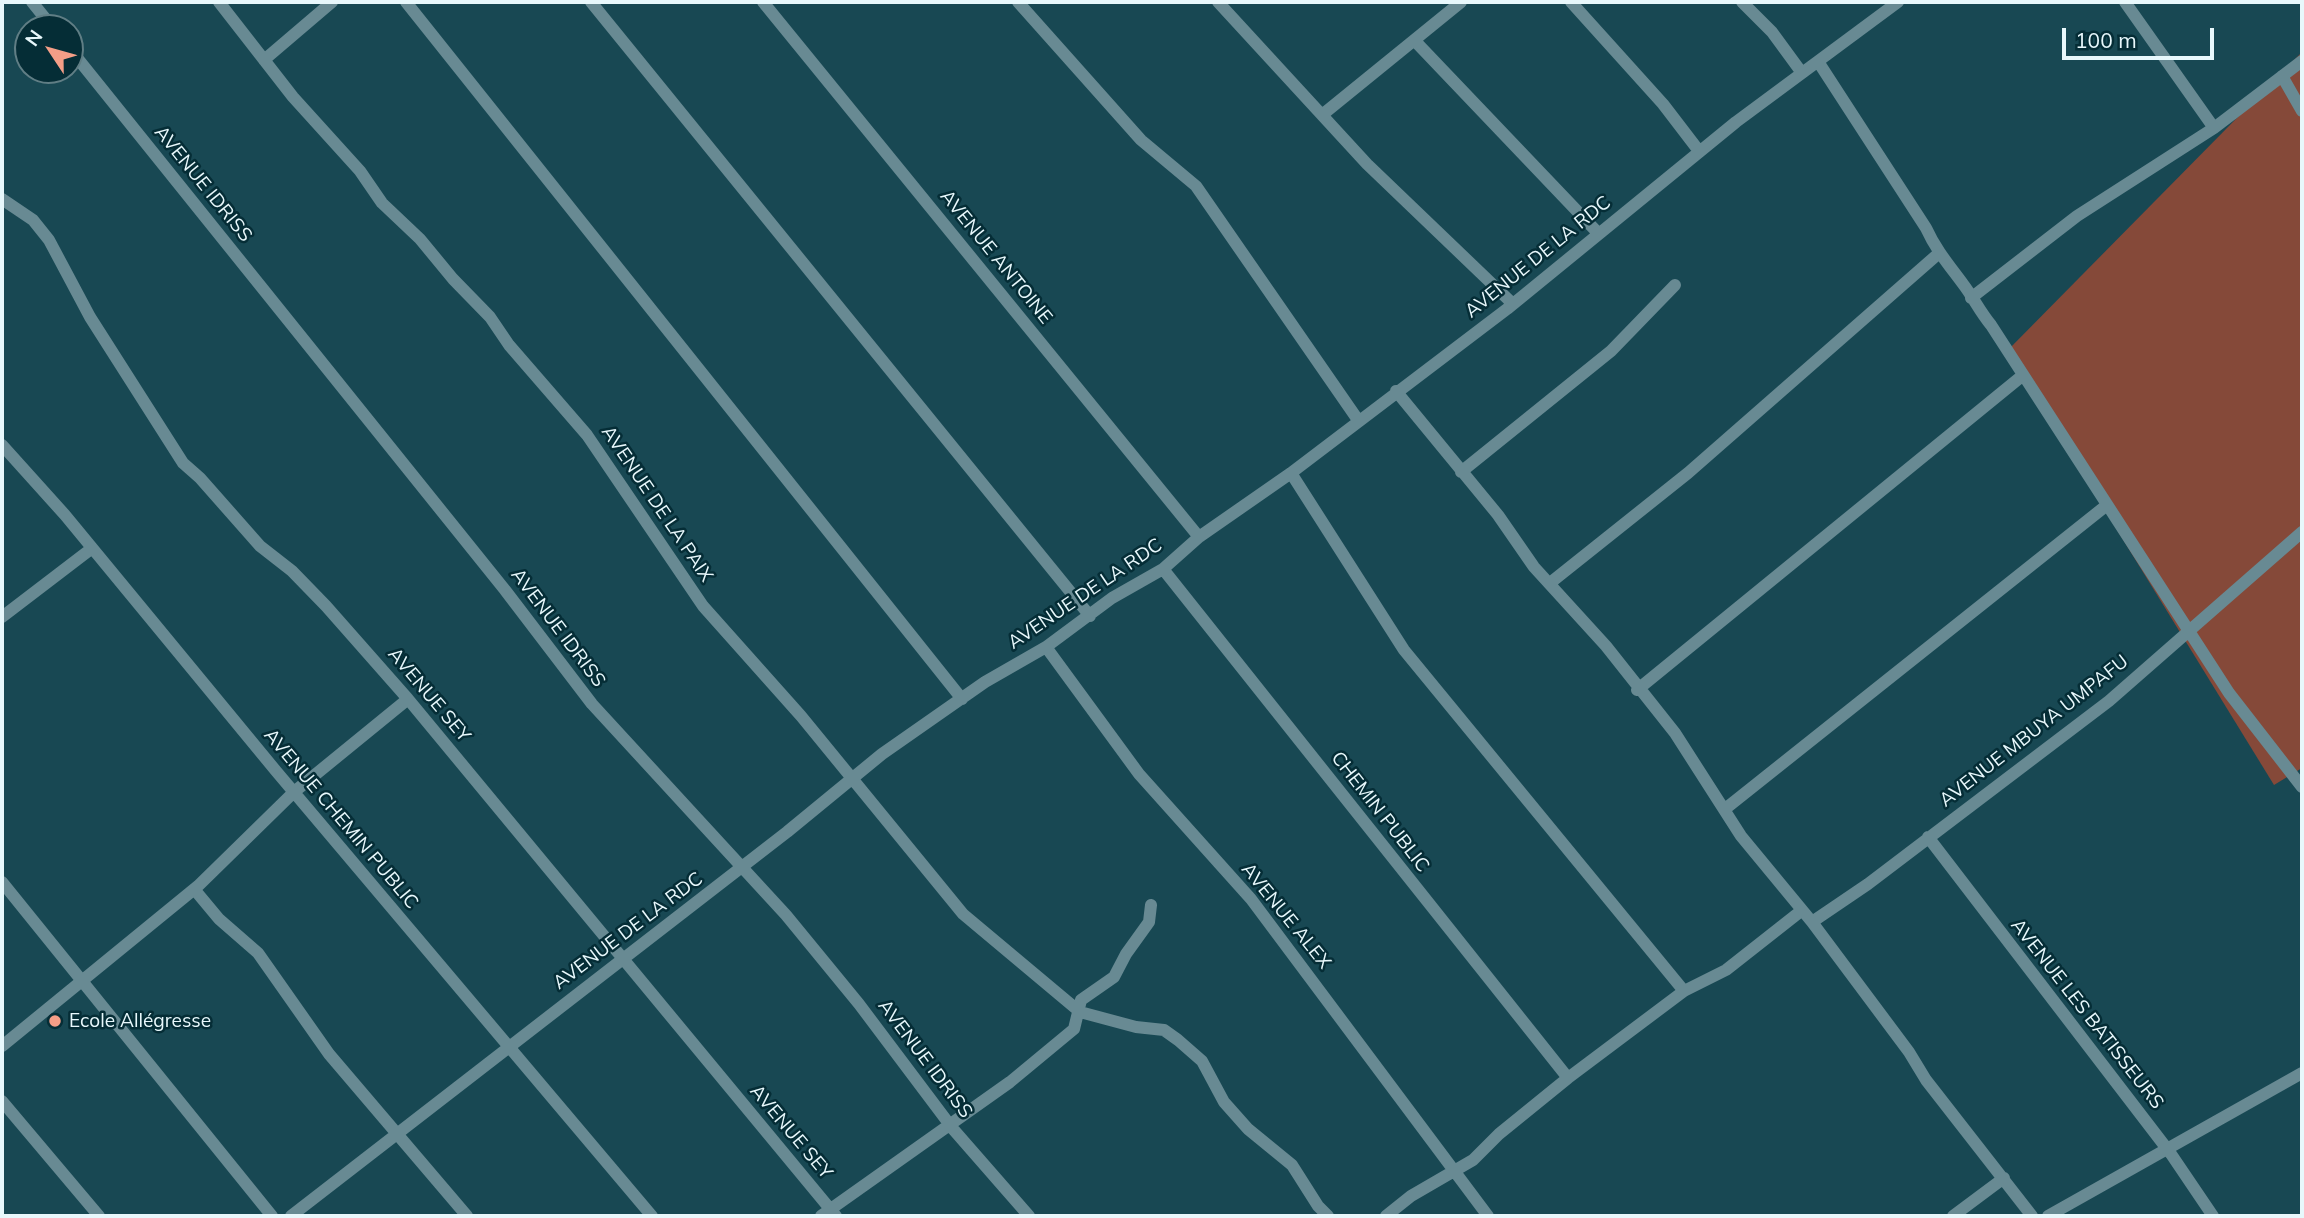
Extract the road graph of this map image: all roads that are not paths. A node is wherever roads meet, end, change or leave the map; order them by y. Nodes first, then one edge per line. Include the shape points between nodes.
1 (219, 2) edge
2 (332, 2) edge
3 (406, 2) edge
4 (591, 2) edge
5 (763, 2) edge
6 (1018, 2) edge
7 (1218, 2) edge
8 (1461, 2) edge
9 (1572, 2) edge
10 (1742, 2) edge
11 (1898, 2) edge
12 (2125, 2) edge
13 (1414, 40) junction
14 (264, 61) junction
15 (2302, 61) edge
16 (1819, 63) junction
17 (84, 66) edge
18 (1802, 73) junction
19 (2282, 76) junction
20 (2302, 111) edge
21 (1322, 115) junction
22 (2214, 128) junction
23 (1699, 151) junction
24 (2, 199) edge
25 (1599, 234) junction
26 (1938, 254) junction
27 (1675, 285) dead end
28 (1971, 298) junction
29 (1513, 304) junction
30 (2022, 376) junction
31 (1396, 391) junction
32 (1358, 420) junction
33 (2, 445) edge
34 (1461, 472) junction
35 (1291, 473) junction
36 (2107, 505) junction
37 (2302, 532) edge
38 (1199, 537) junction
39 (91, 548) junction
40 (1163, 569) junction
41 (1550, 583) junction
42 (1090, 616) junction
43 (2, 617) edge
44 (2189, 629) junction
45 (1046, 648) junction
46 (1637, 690) junction
47 (408, 699) junction
48 (962, 699) junction
49 (853, 779) junction
50 (2300, 780) edge
51 (294, 792) junction
52 (1725, 809) junction
53 (1928, 837) junction
54 (740, 869) junction
55 (2, 882) edge
56 (194, 889) junction
57 (1151, 905) dead end
58 (1801, 911) junction
59 (1812, 922) junction
60 (622, 959) junction
61 (82, 979) junction
62 (1684, 991) junction
63 (1080, 1012) junction
64 (2, 1046) edge
65 (509, 1047) junction
66 (2302, 1073) edge
67 (1567, 1078) junction
68 (2, 1101) edge
69 (949, 1123) junction
70 (399, 1133) junction
71 (2167, 1149) junction
72 (1455, 1170) junction
73 (2004, 1178) junction
74 (829, 1214) edge
75 (99, 1216) edge
76 (272, 1216) edge
77 (291, 1216) edge
78 (467, 1216) edge
79 (652, 1216) edge
80 (1029, 1216) edge
81 (1328, 1216) edge
82 (1386, 1216) edge
83 (1488, 1216) edge
84 (1953, 1216) edge
85 (2032, 1216) edge
86 (2048, 1216) edge
87 (2213, 1216) edge

1 - 14 street, AVENUE DE LA PAIX
2 - 14 street
3 - 48 street
4 - 42 street
5 - 38 street, AVENUE ANTOINE
6 - 32 street via 1141,140 1196,186
7 - 21 street
8 - 13 street
9 - 23 street
10 - 18 street via 1772,32
11 - 16 street, AVENUE DE LA RDC
12 - 22 street
13 - 21 street
13 - 25 street
14 - 49 street, AVENUE DE LA PAIX via 360,171 382,203 490,317 587,435 703,606
15 - 19 street
16 - 18 street, AVENUE DE LA RDC
16 - 26 street via 1926,228
17 - 54 street, AVENUE IDRISS via 592,704
18 - 23 street, AVENUE DE LA RDC
19 - 20 street
19 - 22 street
21 - 29 street
22 - 28 street via 2077,216
23 - 25 street, AVENUE DE LA RDC
24 - 47 street, AVENUE SEY via 33,220 50,240 90,317 183,463 260,545 326,606
25 - 29 street, AVENUE DE LA RDC
26 - 28 street
26 - 41 street via 1688,473
27 - 34 street via 1611,351
28 - 30 street
29 - 31 street, AVENUE DE LA RDC
30 - 36 street
30 - 46 street
31 - 32 street, AVENUE DE LA RDC
31 - 34 street
32 - 35 street, AVENUE DE LA RDC
33 - 39 street, AVENUE CHEMIN PUBLIC
34 - 41 street
35 - 38 street, AVENUE DE LA RDC
35 - 62 street via 1404,650
36 - 44 street
36 - 52 street
37 - 44 street, AVENUE MBUYA UMPAFU
38 - 40 street, AVENUE DE LA RDC
39 - 43 street
39 - 51 street, AVENUE CHEMIN PUBLIC
40 - 42 street, AVENUE DE LA RDC
40 - 67 street, CHEMIN PUBLIC
41 - 46 street via 1606,646
42 - 45 street, AVENUE DE LA RDC
44 - 50 street via 2229,693
44 - 53 street, AVENUE MBUYA UMPAFU via 2109,701
45 - 48 street, AVENUE DE LA RDC
45 - 72 street, AVENUE ALEX via 1139,774 1251,899
46 - 52 street via 1675,733
47 - 51 street
47 - 60 street, AVENUE SEY
48 - 49 street, AVENUE DE LA RDC
49 - 54 street, AVENUE DE LA RDC
49 - 63 street, AVENUE DE LA PAIX via 963,914
51 - 56 street
51 - 65 street, AVENUE CHEMIN PUBLIC
52 - 58 street
53 - 59 street, AVENUE MBUYA UMPAFU
53 - 71 street, AVENUE LES BATISSEURS
54 - 60 street, AVENUE DE LA RDC
54 - 69 street, AVENUE IDRISS via 786,915
55 - 61 street
56 - 61 street
56 - 70 street via 219,919 258,953 329,1054
57 - 63 street via 1149,922 1114,977 1081,1000
58 - 59 street
58 - 62 street via 1726,970
59 - 73 street via 1926,1080
60 - 65 street, AVENUE DE LA RDC
60 - 74 street, AVENUE SEY
61 - 64 street
61 - 76 street
62 - 67 street
63 - 69 street via 1074,1029 982,1103
63 - 81 street via 1164,1030 1178,1040 1202,1061 1224,1101 1248,1129 1292,1165
65 - 70 street, AVENUE DE LA RDC
65 - 79 street, AVENUE CHEMIN PUBLIC
66 - 71 street
67 - 72 street via 1474,1160
68 - 75 street
69 - 74 street
69 - 80 street, AVENUE IDRISS
70 - 77 street, AVENUE DE LA RDC
70 - 78 street
71 - 86 street
71 - 87 street, AVENUE LES BATISSEURS
72 - 82 street
72 - 83 street, AVENUE ALEX
73 - 84 street
73 - 85 street

